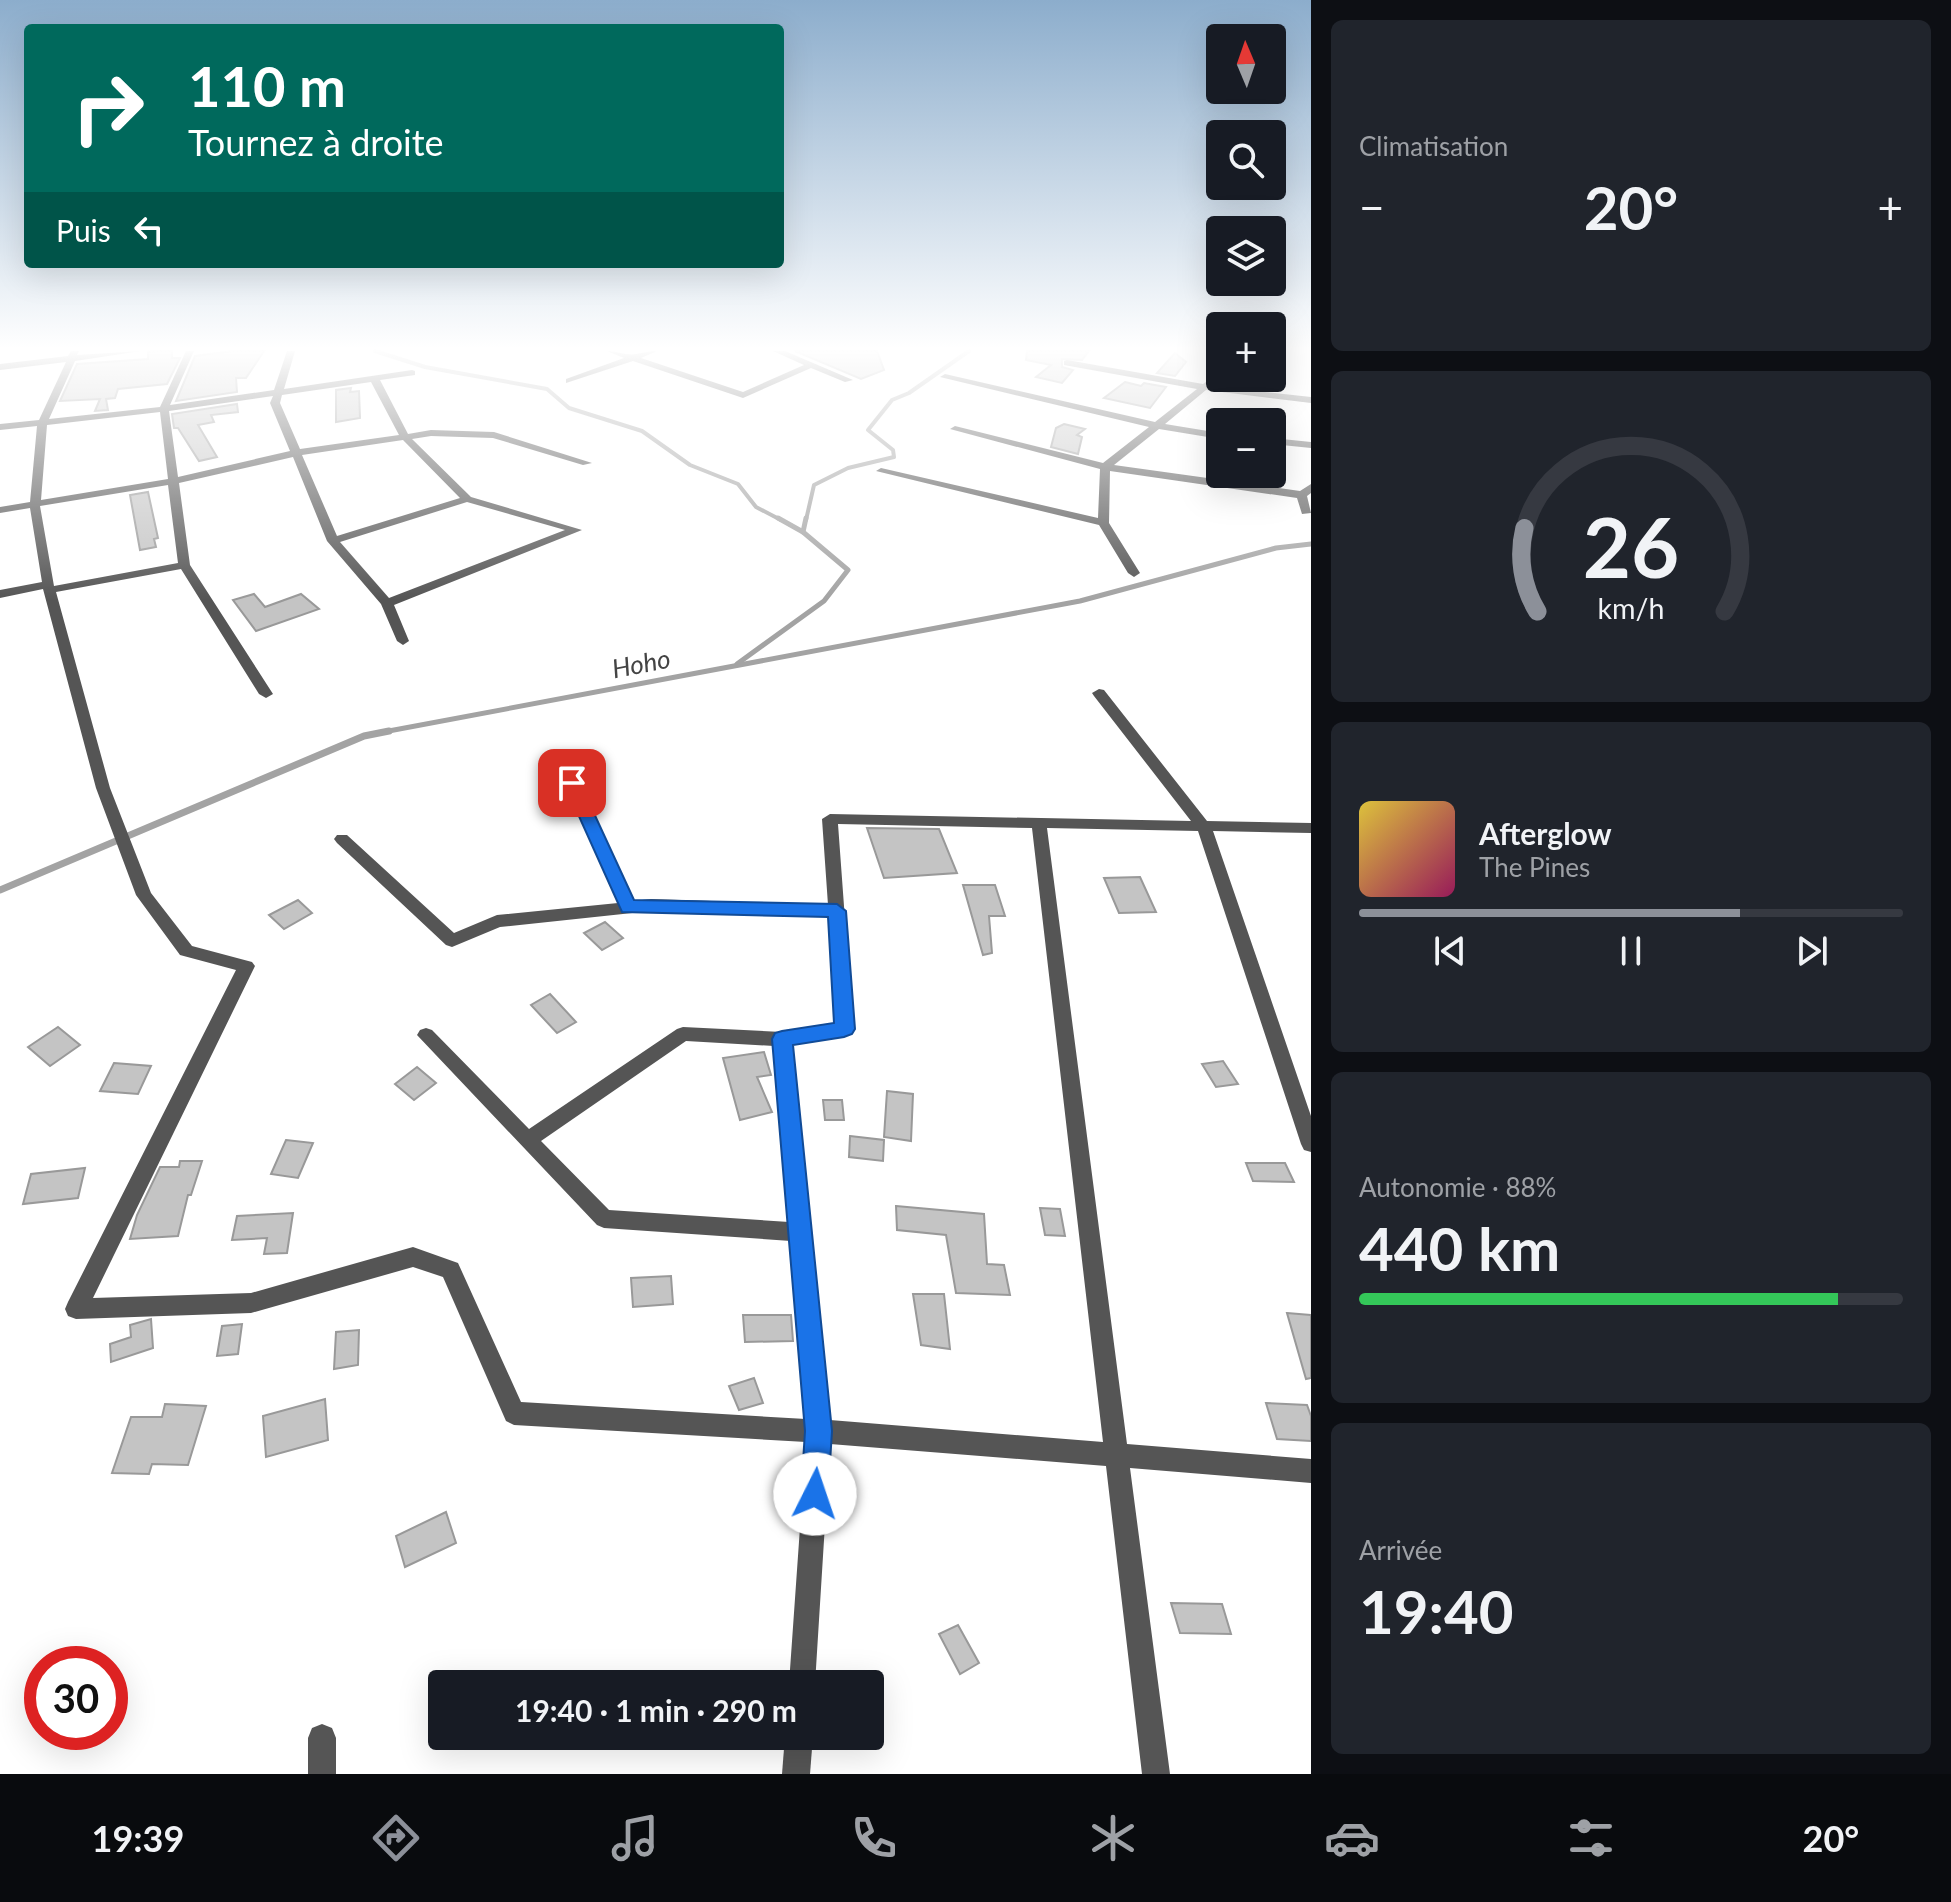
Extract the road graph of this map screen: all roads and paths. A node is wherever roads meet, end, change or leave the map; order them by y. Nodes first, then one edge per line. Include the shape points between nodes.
1 (41, 434) edge
2 (167, 434) edge
3 (288, 434) edge
4 (424, 434) edge
5 (456, 434) edge
6 (974, 434) edge
7 (1148, 434) edge
8 (404, 436) junction
9 (1286, 442) edge
10 (1311, 445) edge
11 (296, 453) junction
12 (587, 463) dead end
13 (1105, 467) junction
14 (881, 471) dead end
15 (172, 481) junction
16 (1306, 491) edge
17 (467, 499) junction
18 (35, 506) junction
19 (0, 510) edge
20 (1306, 512) dead end
21 (1103, 523) junction
22 (333, 541) junction
23 (184, 565) junction
24 (1134, 573) dead end
25 (49, 587) junction
26 (0, 594) edge
27 (387, 603) junction
28 (403, 641) dead end
29 (1099, 693) dead end
30 (266, 694) dead end
31 (572, 783) dead end
32 (1039, 823) junction
33 (1204, 827) junction
34 (1311, 828) edge
35 (342, 839) dead end
36 (628, 907) junction
37 (837, 911) junction
38 (426, 1035) dead end
39 (782, 1039) junction
40 (528, 1140) junction
41 (1311, 1144) edge
42 (800, 1232) junction
43 (819, 1431) junction
44 (1118, 1455) junction
45 (1311, 1471) edge
46 (803, 1670) edge
47 (322, 1738) dead end
48 (798, 1750) edge
49 (322, 1774) edge
50 (796, 1774) edge
51 (1156, 1774) edge

1 - 18 street
2 - 15 street
3 - 11 street
4 - 8 street
5 - 12 street via 494,435
6 - 13 street
7 - 13 street
8 - 11 street
8 - 17 street
9 - 10 street
11 - 15 street
11 - 22 street
13 - 16 street
13 - 21 street
14 - 21 street
15 - 18 street
15 - 23 street
16 - 20 street
17 - 22 street
17 - 27 street via 576,530
18 - 19 street
18 - 25 street
21 - 24 street
22 - 27 street
23 - 25 street
23 - 30 street
25 - 26 street
25 - 43 street via 103,788 144,895 186,951 246,966 76,1309 251,1303 413,1257 450,1270 514,1413
27 - 28 street
29 - 33 street
31 - 36 street
32 - 33 street
32 - 37 street via 830,819
32 - 44 street
33 - 34 street
33 - 41 street
35 - 36 street via 452,941 497,921
36 - 37 street
37 - 39 street via 844,1029
38 - 40 street
39 - 40 street via 683,1034
39 - 42 street
40 - 42 street via 604,1219
42 - 43 street
43 - 44 street
43 - 46 street
44 - 45 street
44 - 51 street
47 - 49 street
48 - 50 street

